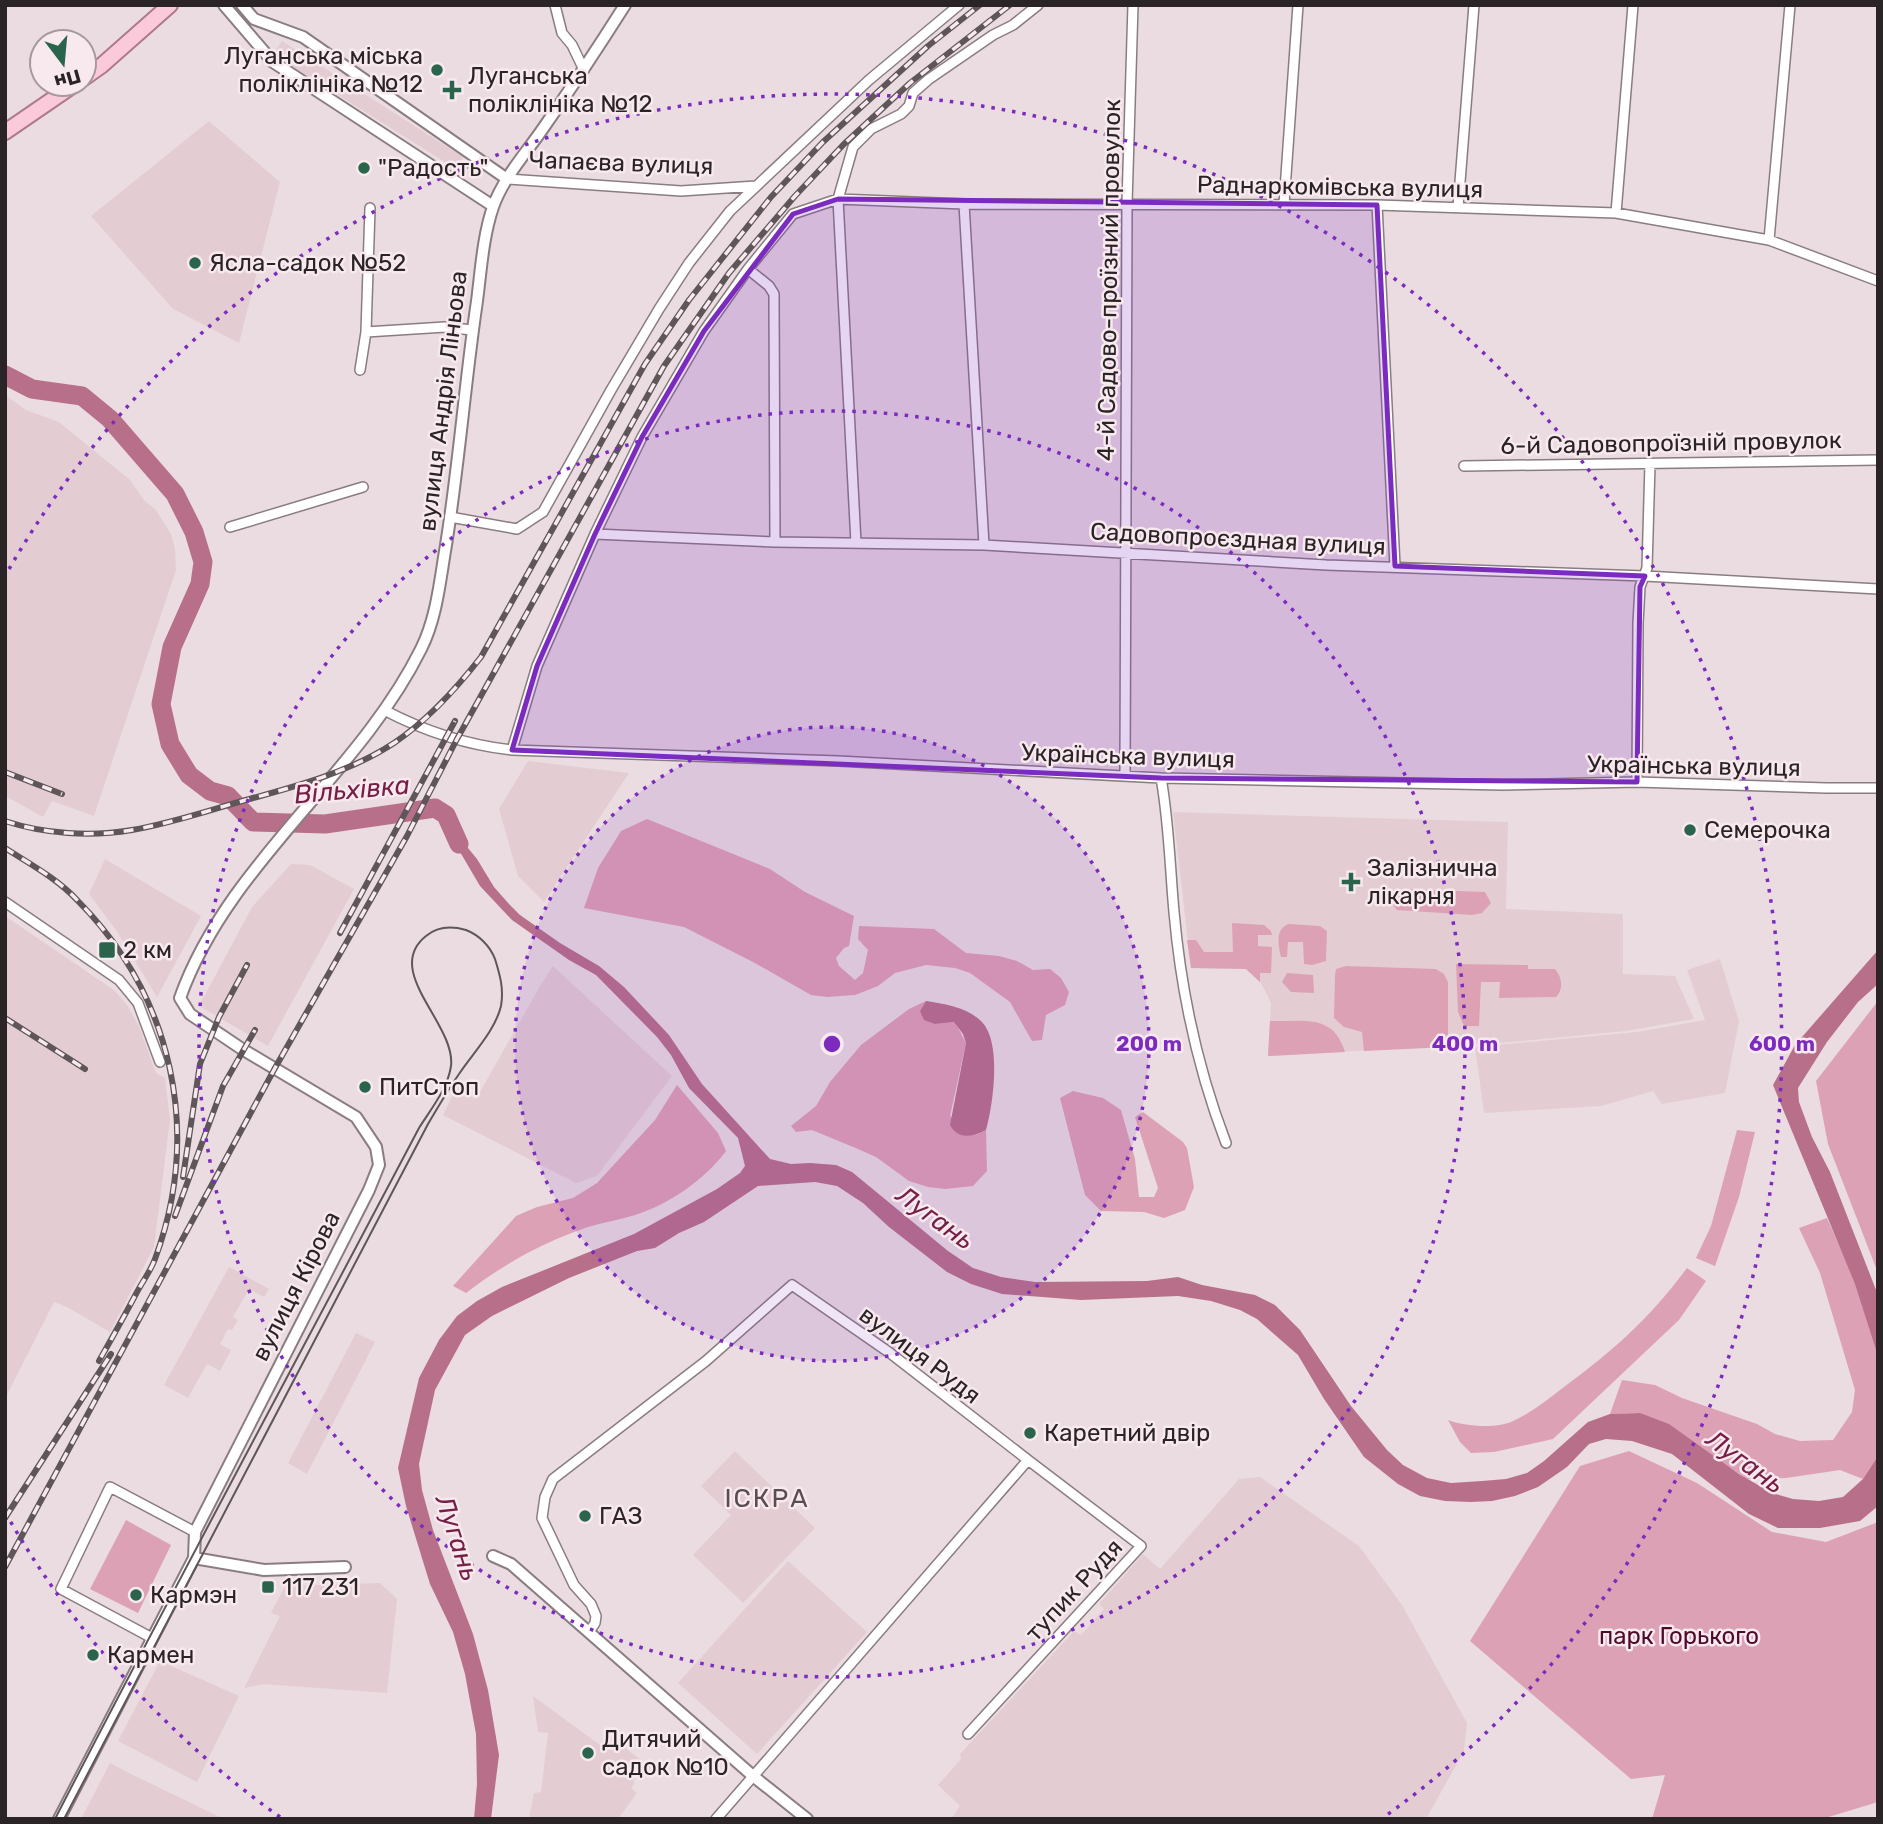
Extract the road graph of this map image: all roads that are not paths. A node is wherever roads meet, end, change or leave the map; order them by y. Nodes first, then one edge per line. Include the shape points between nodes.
1 (170, 5) edge
2 (224, 5) edge
3 (242, 5) edge
4 (555, 5) edge
5 (625, 5) edge
6 (959, 5) edge
7 (1038, 5) edge
8 (1133, 5) edge
9 (1298, 5) edge
10 (1474, 5) edge
11 (1633, 5) edge
12 (1790, 5) edge
13 (949, 9) edge
14 (98, 68) edge
15 (584, 70) junction
16 (55, 98) edge
17 (5, 132) edge
18 (508, 179) junction
19 (756, 186) junction
20 (838, 199) junction
21 (1127, 203) junction
22 (964, 204) junction
23 (1284, 204) junction
24 (1377, 205) junction
25 (493, 206) junction
26 (1458, 207) junction
27 (370, 208) dead end
28 (1616, 213) junction
29 (1769, 240) junction
30 (748, 269) junction
31 (1878, 281) edge
32 (472, 330) junction
33 (366, 332) junction
34 (360, 370) dead end
35 (1878, 460) edge
36 (1650, 464) junction
37 (1464, 466) dead end
38 (363, 487) dead end
39 (450, 517) junction
40 (230, 527) dead end
41 (595, 534) junction
42 (775, 542) junction
43 (856, 543) junction
44 (984, 545) junction
45 (1126, 554) junction
46 (1395, 566) junction
47 (1645, 576) junction
48 (1878, 589) edge
49 (384, 710) junction
50 (512, 750) junction
51 (1125, 776) junction
52 (1161, 778) junction
53 (1637, 782) junction
54 (1878, 788) edge
55 (269, 853) joint
56 (5, 902) edge
57 (160, 1062) dead end
58 (1226, 1143) dead end
59 (1028, 1460) junction
60 (194, 1532) junction
61 (493, 1556) dead end
62 (194, 1558) junction
63 (345, 1567) dead end
64 (589, 1632) junction
65 (152, 1638) junction
66 (968, 1734) dead end
67 (753, 1776) junction
68 (59, 1819) edge
69 (716, 1819) edge
70 (807, 1819) edge

1 - 14 main road
2 - 25 street via 289,74
3 - 18 street, Чапаєва вулиця via 254,19 303,37
4 - 15 street via 562,33
5 - 15 street, вулиця Андрія Ліньова
6 - 13 street
7 - 20 street via 929,79 913,93 901,114 871,129 853,147
8 - 21 street, 4-й Садово-проїзний провулок
9 - 23 street
10 - 26 street
11 - 28 street
12 - 29 street
13 - 19 street
15 - 18 street, вулиця Андрія Ліньова
16 - 17 main road
18 - 19 street, Чапаєва вулиця via 681,191
18 - 25 street, вулиця Андрія Ліньова
19 - 39 street via 730,211 674,286 543,512 517,528
20 - 22 street, Раднаркомівська вулиця
20 - 30 street, Раднаркомівська вулиця via 793,214
20 - 43 street
21 - 22 street, Раднаркомівська вулиця
21 - 23 street, Раднаркомівська вулиця
21 - 45 street, 4-й Садово-проїзний провулок
22 - 44 street
23 - 24 street, Раднаркомівська вулиця
24 - 26 street, Раднаркомівська вулиця
24 - 46 street
25 - 32 street, вулиця Андрія Ліньова
26 - 28 street, Раднаркомівська вулиця
27 - 33 street
28 - 29 street, Раднаркомівська вулиця
29 - 31 street, Раднаркомівська вулиця
30 - 41 street via 704,331 642,437
30 - 42 street via 775,294
32 - 33 street via 445,327
32 - 39 street, вулиця Андрія Ліньова
33 - 34 street
35 - 36 street, 6-й Садовопроїзній провулок
36 - 37 street, 6-й Садовопроїзній провулок
36 - 47 street
38 - 40 street
39 - 49 street, вулиця Андрія Ліньова via 436,605 422,648
41 - 42 street, Садовопроєздная вулиця
41 - 50 street via 537,666
42 - 43 street, Садовопроєздная вулиця
43 - 44 street, Садовопроєздная вулиця
44 - 45 street, Садовопроєздная вулиця
45 - 46 street, Садовопроєздная вулиця
45 - 51 street, 4-й Садово-проїзний провулок
46 - 47 street, Садовопроєздная вулиця
47 - 48 street, Садовопроєздная вулиця
47 - 53 street via 1638,623
49 - 50 street, Українська вулиця via 416,727 480,747
49 - 55 street, вулиця Андрія Ліньова
50 - 51 street, Українська вулиця
51 - 52 street, Українська вулиця
52 - 53 street, Українська вулиця via 1502,785
52 - 58 street via 1185,999
53 - 54 street, Українська вулиця
55 - 60 street, вулиця Кірова via 221,915 180,998 197,1020 356,1117 376,1147 379,1165
56 - 57 street via 119,980 138,1003
59 - 64 street, вулиця Рудя via 890,1353 792,1285 705,1361 552,1479 542,1518 574,1585 596,1616
59 - 66 street, тупик Рудя via 1141,1546
59 - 67 street
60 - 62 street, вулиця Кірова
60 - 65 street via 110,1487 61,1589
61 - 64 street via 510,1564
62 - 63 street via 264,1570
62 - 65 street, вулиця Кірова
64 - 67 street
65 - 68 street, вулиця Кірова
67 - 69 street
67 - 70 street

